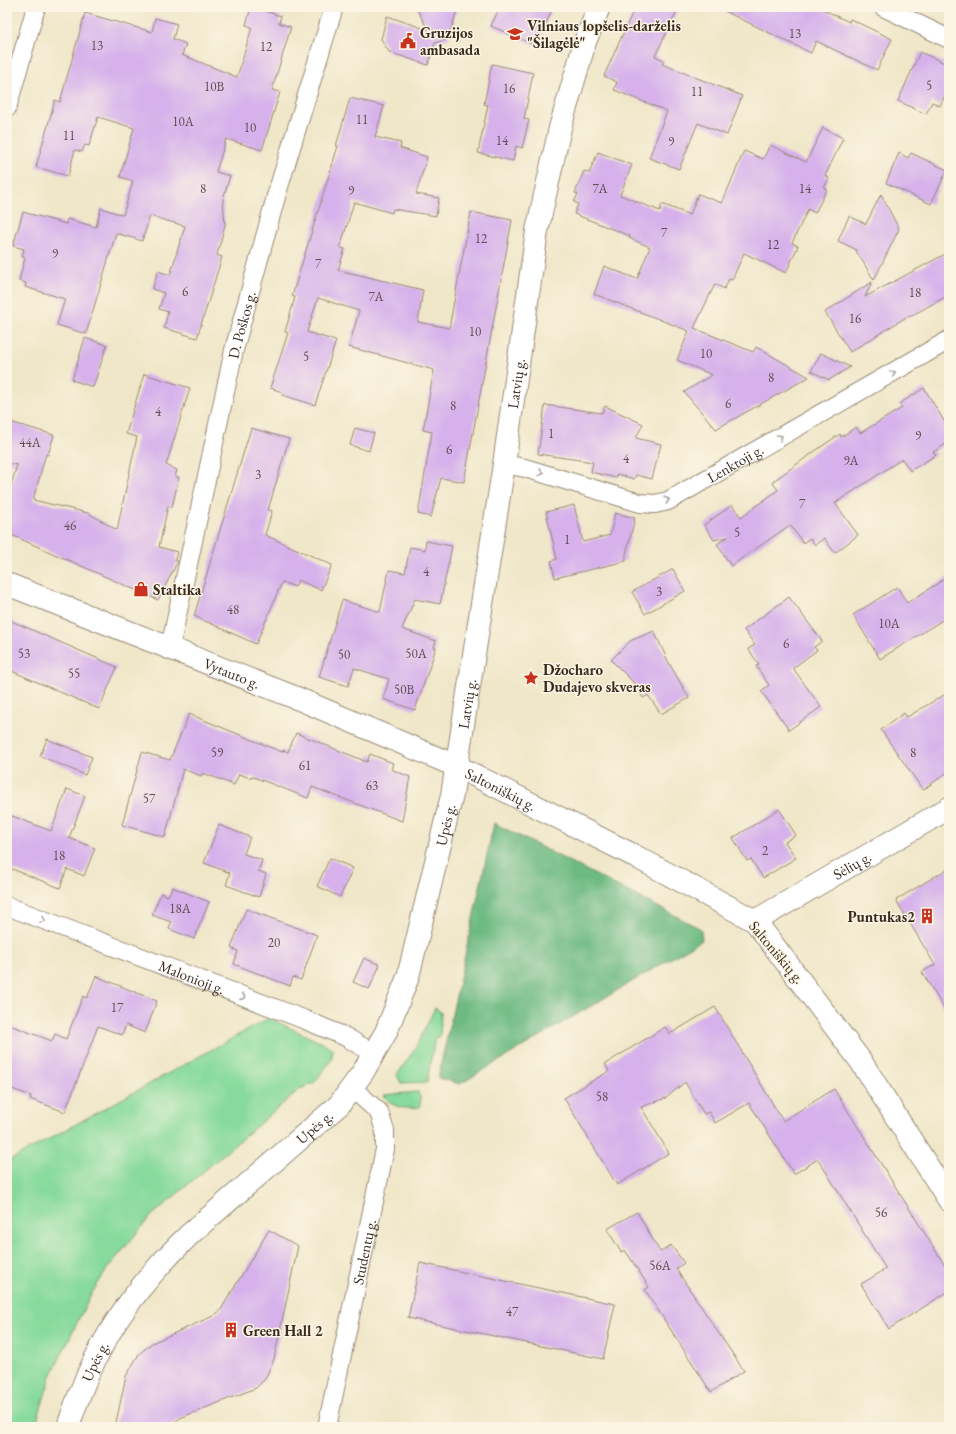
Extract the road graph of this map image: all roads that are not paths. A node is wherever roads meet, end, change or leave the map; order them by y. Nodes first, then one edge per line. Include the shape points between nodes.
1 (36, 7) edge
2 (334, 7) edge
3 (599, 7) edge
4 (883, 7) edge
5 (949, 39) edge
6 (7, 108) edge
7 (949, 340) edge
8 (504, 464) junction
9 (7, 584) edge
10 (170, 648) junction
11 (456, 766) junction
12 (949, 808) edge
13 (7, 906) edge
14 (755, 921) junction
15 (374, 1054) junction
16 (352, 1088) junction
17 (949, 1200) edge
18 (68, 1427) edge
19 (327, 1427) edge

1 - 6 street
2 - 10 street, D. Poškos g. via 277,193 234,350
3 - 8 street, Latvių g. via 585,42 560,128 537,231
4 - 5 street
8 -> 7 street, Lenktoji g. via 640,503 655,504 668,501
8 - 11 street, Latvių g.
9 - 10 street, Vytauto g.
10 - 11 street, Vytauto g. via 299,699
11 - 14 street, Saltoniškių g. via 633,855
11 - 15 street, Upės g. via 452,795 408,977 394,1014
12 - 14 street, Sėlių g.
13 -> 15 street, Malonioji g. via 303,1019 346,1037
14 - 17 street, Saltoniškių g. via 860,1060
15 - 16 street, Upės g.
16 - 18 street, Upės g. via 339,1105 190,1234 131,1298 98,1349 76,1400
16 - 19 street, Studentų g. via 379,1112 385,1131 385,1149

